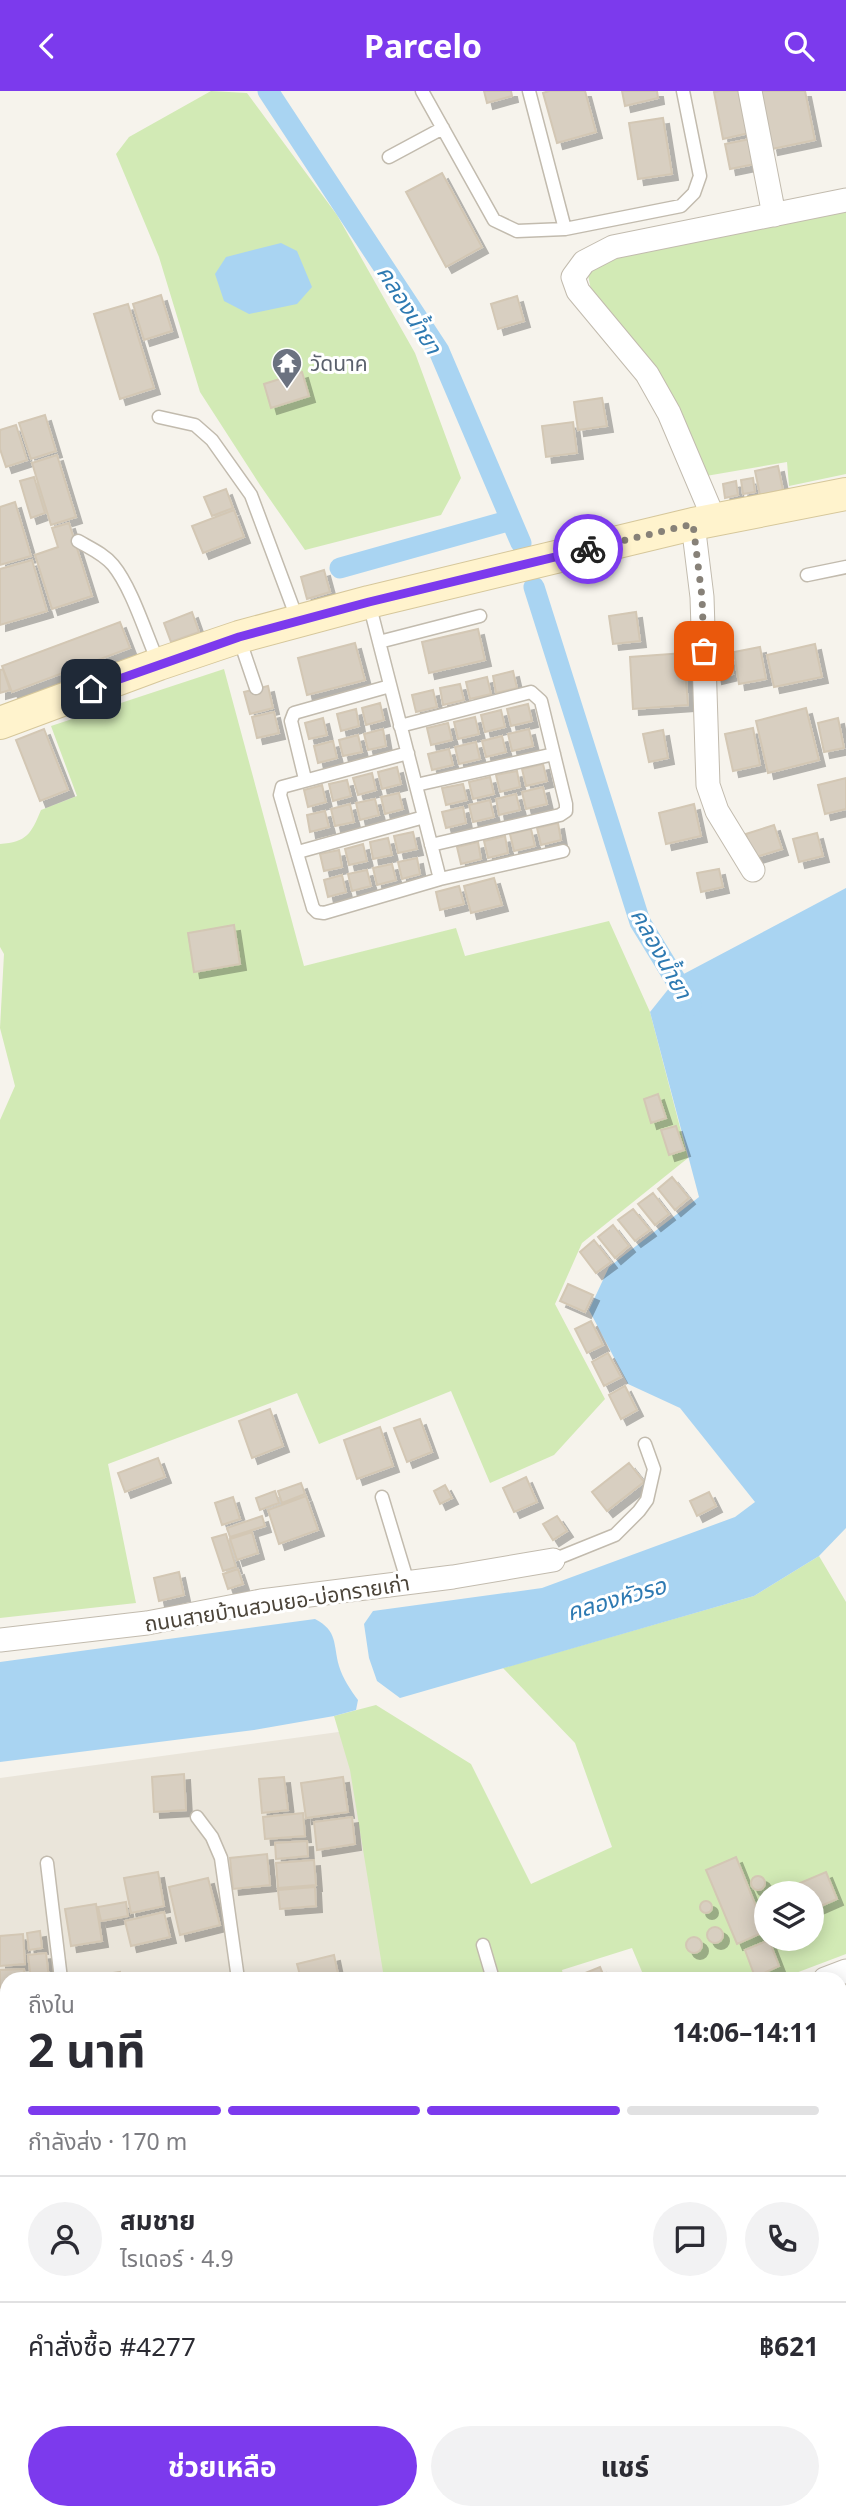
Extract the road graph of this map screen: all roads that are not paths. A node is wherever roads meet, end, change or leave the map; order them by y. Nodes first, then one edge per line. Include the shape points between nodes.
1 (422, 91) edge
2 (529, 91) edge
3 (683, 91) edge
4 (750, 91) edge
5 (443, 128) junction
6 (389, 157) dead end
7 (846, 200) edge
8 (774, 215) junction
9 (565, 229) junction
10 (159, 417) dead end
11 (846, 494) edge
12 (704, 522) junction
13 (78, 541) dead end
14 (846, 567) edge
15 (807, 575) dead end
16 (369, 602) junction
17 (480, 616) dead end
18 (298, 621) junction
19 (239, 637) junction
20 (379, 642) junction
21 (159, 664) junction
22 (390, 686) junction
23 (256, 688) dead end
24 (0, 723) edge
25 (400, 726) junction
26 (408, 753) junction
27 (554, 754) junction
28 (305, 779) junction
29 (416, 785) junction
30 (424, 817) junction
31 (431, 845) junction
32 (563, 851) dead end
33 (298, 852) junction
34 (753, 870) dead end
35 (440, 879) junction
36 (645, 1444) dead end
37 (382, 1497) dead end
38 (553, 1560) joint
39 (408, 1583) junction
40 (0, 1640) edge
41 (197, 1817) dead end
42 (47, 1863) dead end
43 (483, 1945) dead end
44 (60, 1972) edge
45 (237, 1972) edge
46 (491, 1972) edge

1 - 5 lane
2 - 9 lane
3 - 9 lane via 700,176 694,193 681,206
4 - 8 street
5 - 6 lane
5 - 9 lane via 494,220 517,231
7 - 8 street
8 - 12 street via 613,247 584,262 573,277 578,291 647,374 669,413
10 - 18 lane via 195,425 212,440 251,495
11 - 12 main road
12 - 16 main road
12 - 34 street via 708,785 717,811
13 - 21 lane via 106,558 122,578
14 - 15 lane
16 - 18 main road
16 - 20 lane
17 - 20 lane
18 - 19 main road
19 - 21 main road
19 - 23 lane
20 - 22 lane
21 - 24 main road
22 - 25 lane
22 - 28 lane via 294,713 291,721
25 - 26 lane
25 - 27 lane via 531,692 541,701
26 - 28 lane
26 - 29 lane
27 - 29 lane
27 - 31 lane via 566,811
28 - 33 lane via 282,787 280,795
29 - 30 lane
30 - 31 lane
30 - 33 lane
31 - 35 lane
32 - 35 lane
33 - 35 lane via 317,912
36 - 38 lane via 654,1469 639,1511 615,1535
37 - 39 lane
38 - 39 street, ถนนสายบ้านสวนยอ-บ่อทรายเก่า
39 - 40 street, ถนนสายบ้านสวนยอ-บ่อทรายเก่า via 261,1601 147,1623
41 - 45 lane via 221,1858
42 - 44 lane
43 - 46 lane

